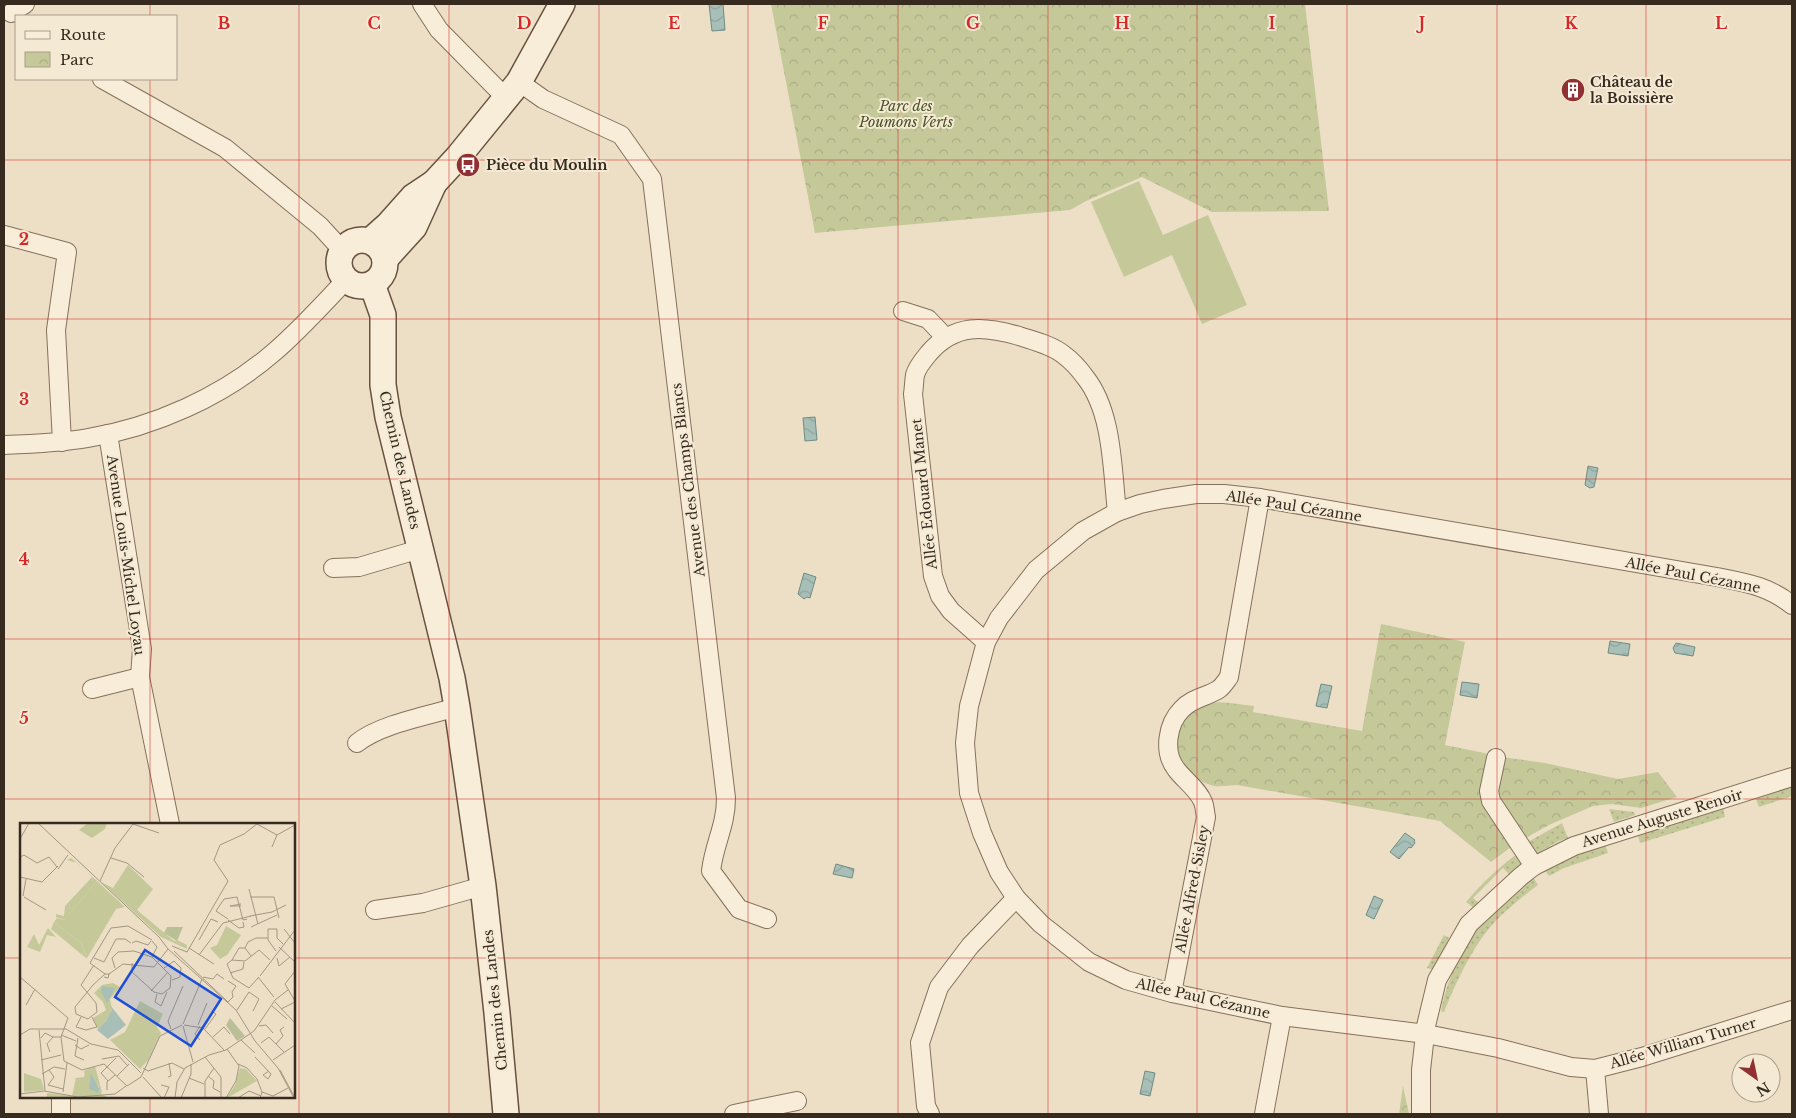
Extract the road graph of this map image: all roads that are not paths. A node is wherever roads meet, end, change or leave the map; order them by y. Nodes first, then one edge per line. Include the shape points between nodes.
1 (422, 4) edge
2 (562, 4) edge
3 (104, 80) edge
4 (512, 90) junction
5 (4, 235) edge
6 (342, 250) junction
7 (377, 250) junction
8 (346, 280) junction
9 (372, 284) junction
10 (903, 311) dead end
11 (946, 337) junction
12 (108, 434) junction
13 (62, 442) junction
14 (4, 445) edge
15 (1260, 498) junction
16 (1117, 512) junction
17 (420, 549) junction
18 (333, 568) dead end
19 (1792, 605) edge
20 (986, 642) junction
21 (140, 677) junction
22 (92, 689) dead end
23 (458, 707) junction
24 (357, 743) dead end
25 (1496, 758) dead end
26 (1792, 777) edge
27 (170, 823) edge
28 (1534, 866) junction
29 (483, 886) junction
30 (1016, 898) junction
31 (375, 910) dead end
32 (767, 919) dead end
33 (1172, 993) junction
34 (1792, 1010) edge
35 (1282, 1016) junction
36 (1426, 1034) junction
37 (1596, 1069) junction
38 (62, 1098) edge
39 (797, 1101) dead end
40 (61, 1114) edge
41 (508, 1114) edge
42 (734, 1114) edge
43 (930, 1114) edge
44 (1264, 1114) edge
45 (1421, 1114) edge
46 (1599, 1114) edge

1 - 4 street, Avenue des Champs Blancs via 439,30
2 - 4 street
3 - 6 street via 225,148 320,226
4 - 7 street via 434,184 414,227
4 - 32 street, Avenue des Champs Blancs via 543,99 621,135 652,179 726,798 724,824 713,853 711,871 739,909
5 - 13 street via 67,252 56,330
6 - 7 street via 354,241
6 - 8 street via 338,266
7 - 9 street via 382,274
8 - 9 street via 358,286
8 - 12 street via 294,334 250,371 179,410
9 - 17 street, Chemin des Landes via 383,315 386,408
10 - 11 street via 928,319
11 - 16 street, Allée Edouard Manet via 959,331 978,329 1006,333 1041,342 1064,355 1086,378 1099,400 1107,424
11 - 20 street, Allée Edouard Manet via 923,360 915,374 914,394 933,576 940,596 951,611
12 - 13 street
12 - 21 street, Avenue Louis-Michel Loyau via 142,648
13 - 14 street
15 - 16 street, Allée Paul Cézanne via 1196,494 1140,504
15 - 19 street, Allée Paul Cézanne via 1751,583 1777,593
15 - 33 street, Allée Alfred Sisley via 1229,677 1220,688 1182,708 1170,731 1168,744 1172,762 1203,802 1206,817
16 - 20 street, Allée Paul Cézanne via 1083,531 1036,570 999,618
17 - 18 street, Chemin des Landes via 359,567
17 - 23 street, Chemin des Landes
20 - 30 street, Allée Paul Cézanne via 969,706 965,743 969,793 982,833
21 - 22 street
21 - 27 street, Avenue Louis-Michel Loyau
23 - 24 street via 383,729
23 - 29 street, Chemin des Landes
25 - 28 street via 1489,791 1491,801
26 - 28 street, Avenue Auguste Renoir via 1574,846
28 - 36 street, Avenue Auguste Renoir via 1469,924 1437,980
29 - 31 street via 423,903
29 - 41 street, Chemin des Landes
30 - 33 street, Allée Paul Cézanne via 1041,924 1089,962 1126,980
30 - 43 street via 970,946 938,987 920,1043 926,1106
33 - 35 street, Allée Paul Cézanne
34 - 37 street, Allée William Turner
35 - 36 street, Allée Paul Cézanne
35 - 44 street
36 - 37 street, Allée William Turner via 1571,1067
36 - 45 street, Avenue Auguste Renoir via 1421,1070
37 - 46 street
38 - 40 street
39 - 42 street

